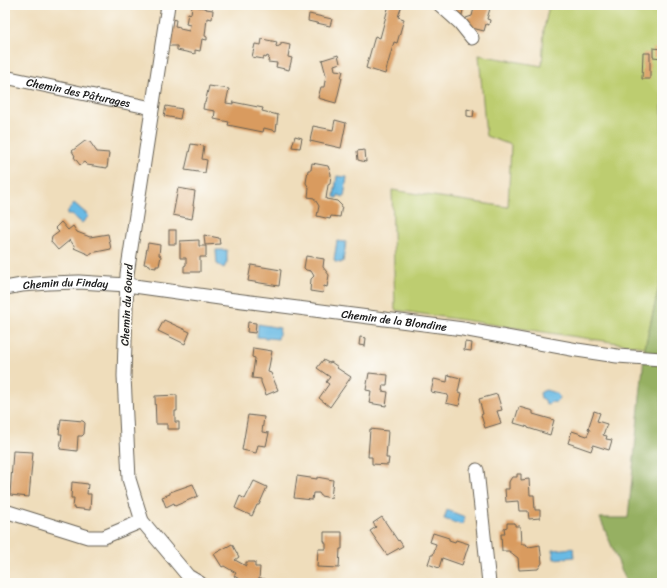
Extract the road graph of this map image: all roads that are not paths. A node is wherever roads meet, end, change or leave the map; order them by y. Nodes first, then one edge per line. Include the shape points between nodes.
1 (168, 5) edge
2 (440, 5) edge
3 (472, 38) dead end
4 (5, 77) edge
5 (152, 108) junction
6 (126, 285) junction
7 (5, 288) edge
8 (662, 359) edge
9 (477, 470) dead end
10 (5, 511) edge
11 (142, 521) junction
12 (200, 583) edge
13 (488, 583) edge

1 - 5 street, Chemin du Gourd
2 - 3 street
4 - 5 street, Chemin des Pâturages
5 - 6 street, Chemin du Gourd
6 - 7 street, Chemin du Finday via 79,282
6 - 8 street, Chemin de la Blondine via 463,329 617,356
6 - 11 street, Chemin du Gourd via 124,376 129,479
9 - 13 street
10 - 11 street via 88,537 104,537
11 - 12 street, Chemin du Gourd via 188,576

